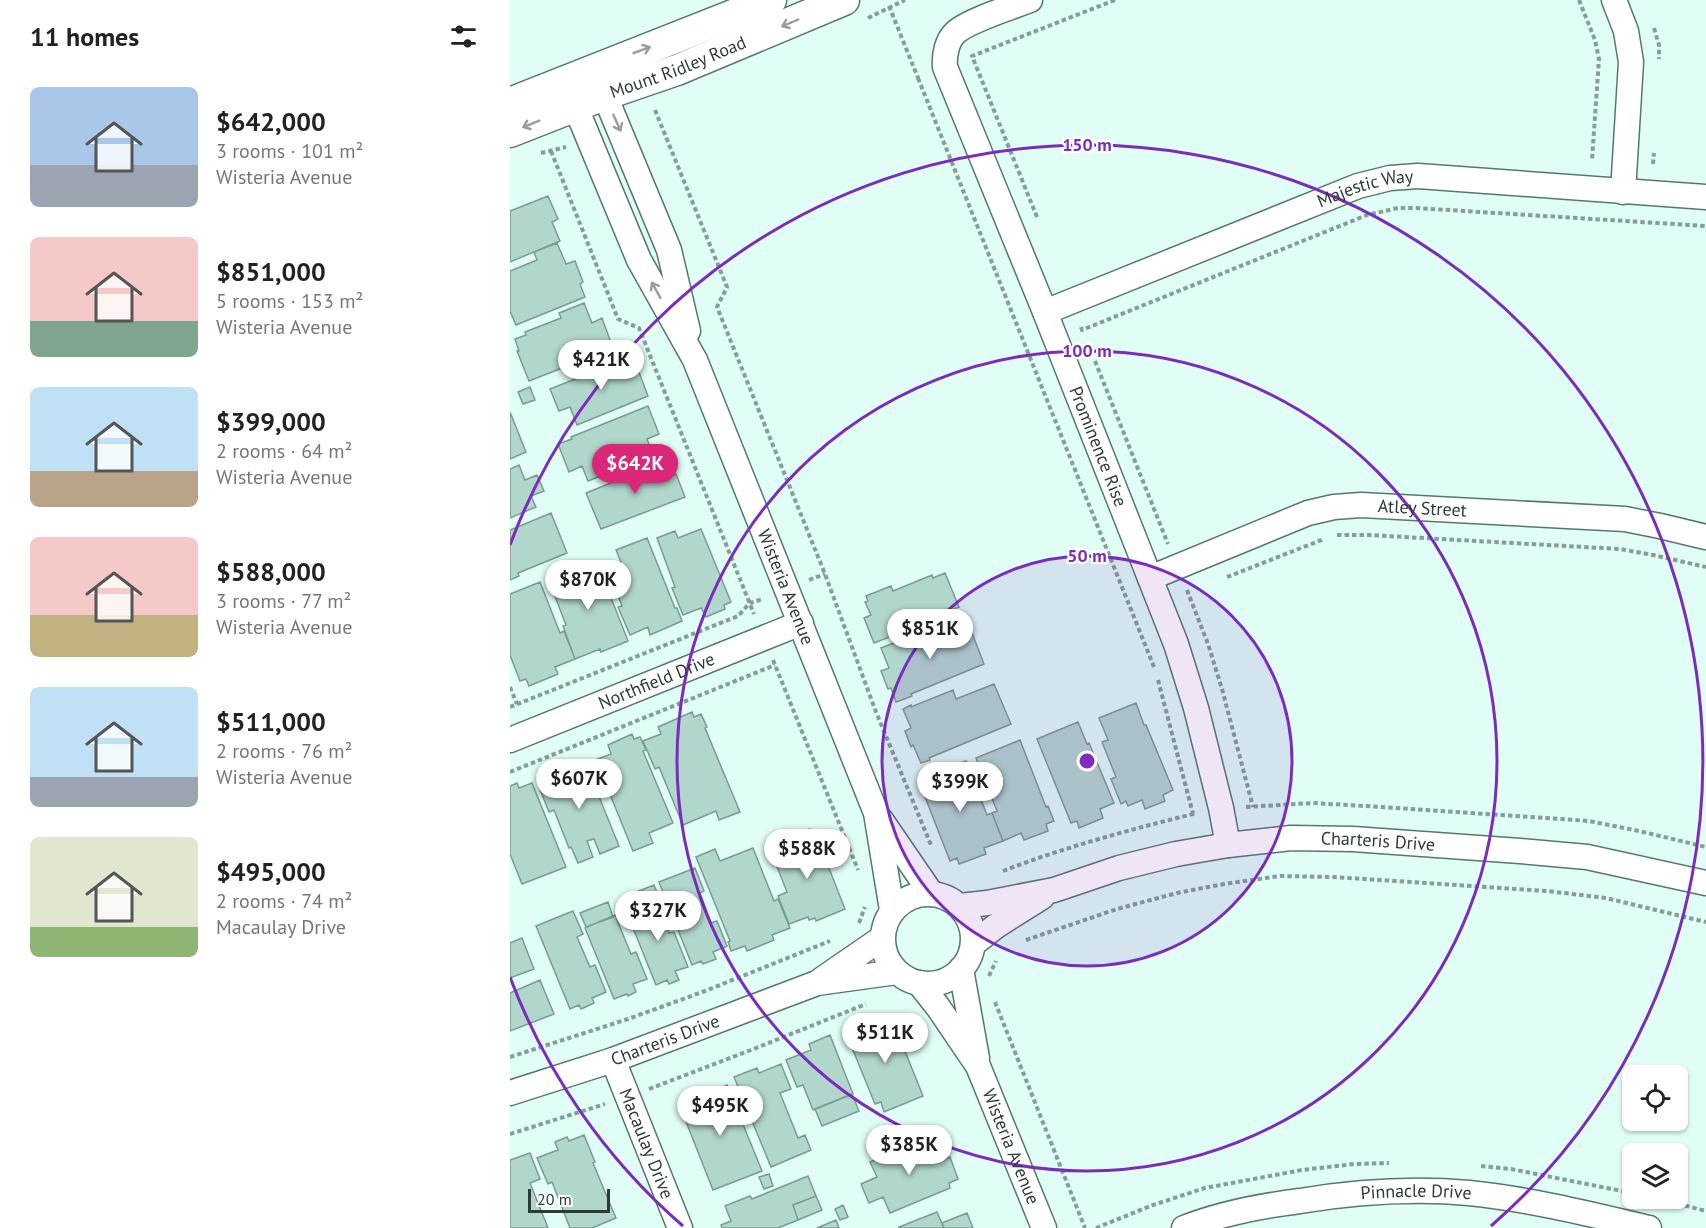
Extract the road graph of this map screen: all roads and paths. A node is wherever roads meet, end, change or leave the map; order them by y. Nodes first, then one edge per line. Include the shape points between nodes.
1 (771, 0) edge
2 (844, 0) edge
3 (1030, 0) edge
4 (1115, 0) edge
5 (1579, 0) edge
6 (1614, 0) edge
7 (918, 78) dead end
8 (599, 82) junction
9 (570, 93) junction
10 (510, 103) edge
11 (656, 110) dead end
12 (510, 132) edge
13 (551, 151) dead end
14 (1592, 160) dead end
15 (1623, 192) junction
16 (1706, 197) edge
17 (1038, 221) dead end
18 (1706, 226) edge
19 (1071, 302) junction
20 (1045, 312) junction
21 (694, 360) junction
22 (1706, 537) edge
23 (1706, 567) edge
24 (1150, 578) junction
25 (1221, 579) dead end
26 (750, 603) junction
27 (801, 623) junction
28 (764, 638) junction
29 (775, 665) junction
30 (510, 687) edge
31 (517, 704) junction
32 (510, 707) edge
33 (510, 740) edge
34 (510, 772) edge
35 (1221, 808) junction
36 (876, 813) junction
37 (1193, 814) junction
38 (1228, 845) junction
39 (1706, 847) edge
40 (916, 870) junction
41 (858, 871) dead end
42 (998, 873) dead end
43 (1706, 883) edge
44 (1054, 890) junction
45 (931, 893) junction
46 (960, 906) junction
47 (892, 910) junction
48 (1706, 922) edge
49 (996, 926) junction
50 (839, 937) dead end
51 (882, 938) junction
52 (973, 944) junction
53 (961, 969) junction
54 (897, 972) junction
55 (817, 983) junction
56 (919, 983) junction
57 (993, 998) dead end
58 (867, 1004) dead end
59 (510, 1057) edge
60 (614, 1060) junction
61 (978, 1066) junction
62 (510, 1093) edge
63 (627, 1097) junction
64 (510, 1134) edge
65 (1688, 1206) edge
66 (1706, 1210) edge
67 (680, 1228) edge
68 (1044, 1228) edge
69 (1085, 1228) edge
70 (1184, 1228) edge
71 (1649, 1228) edge

8 -> 1 street, Mount Ridley Road
2 -> 8 street, Mount Ridley Road via 677,70
3 - 20 street, Prominence Rise via 966,25 955,33 944,59
4 - 17 path via 972,56
5 - 14 path via 1599,59
6 - 15 street via 1626,31 1631,62
7 - 37 path via 1155,670
8 - 9 street, Mount Ridley Road
8 -> 21 street, Wisteria Avenue via 669,250
9 - 10 street, Mount Ridley Road
9 -> 12 street, Mount Ridley Road
21 -> 9 street, Wisteria Avenue via 639,260
11 - 40 path via 727,287 717,307 939,864
13 - 26 path via 618,319 639,328
15 - 16 street, Majestic Way
15 - 19 street, Majestic Way via 1418,176 1390,178 1358,186
18 - 19 path via 1398,208 1367,215 1082,330
19 - 20 street, Majestic Way
20 - 24 street, Prominence Rise
21 - 27 street, Wisteria Avenue
22 - 24 street, Atley Street via 1625,519 1352,505 1308,513
23 - 25 path via 1620,549 1339,535
24 - 35 street, Prominence Rise via 1196,708
26 - 28 path
26 - 31 path via 738,616
27 - 28 street, Northfield Drive
27 - 36 street, Wisteria Avenue
28 - 29 path
28 - 33 street, Northfield Drive
29 - 34 path
29 - 41 path
30 - 31 path
31 - 32 path
35 - 37 path
35 - 38 street, Prominence Rise
35 - 39 path via 1313,803 1589,821
36 - 40 street, Wisteria Avenue
36 - 47 street, Wisteria Avenue
37 - 42 path via 1128,830
38 - 43 street, Charteris Drive via 1291,838 1520,850 1587,857
38 - 44 street, Charteris Drive via 1119,868
40 - 45 street, Wisteria Avenue
44 - 46 street, Charteris Drive
44 - 49 street, Charteris Drive
45 - 46 street
45 - 47 street via 903,900
46 - 52 street via 968,917
47 - 51 street
48 - 49 path via 1606,898 1547,891 1280,876 1212,886 1137,904 1005,948
49 - 52 street, Charteris Drive
50 - 59 path via 705,991
51 - 54 street via 888,962
51 - 55 street, Charteris Drive
52 - 53 street
53 - 56 street via 949,979
53 - 61 street, Wisteria Avenue
54 - 55 street, Charteris Drive
54 - 56 street
55 - 60 street, Charteris Drive
56 - 61 street, Wisteria Avenue
57 - 69 path
58 - 63 path
60 - 62 street, Charteris Drive
60 - 63 street, Macaulay Drive
61 - 68 street, Wisteria Avenue
63 - 64 path
63 - 67 street, Macaulay Drive
65 - 66 path
70 - 71 street, Pinnacle Drive via 1241,1210 1349,1193 1407,1192 1468,1193 1533,1202

